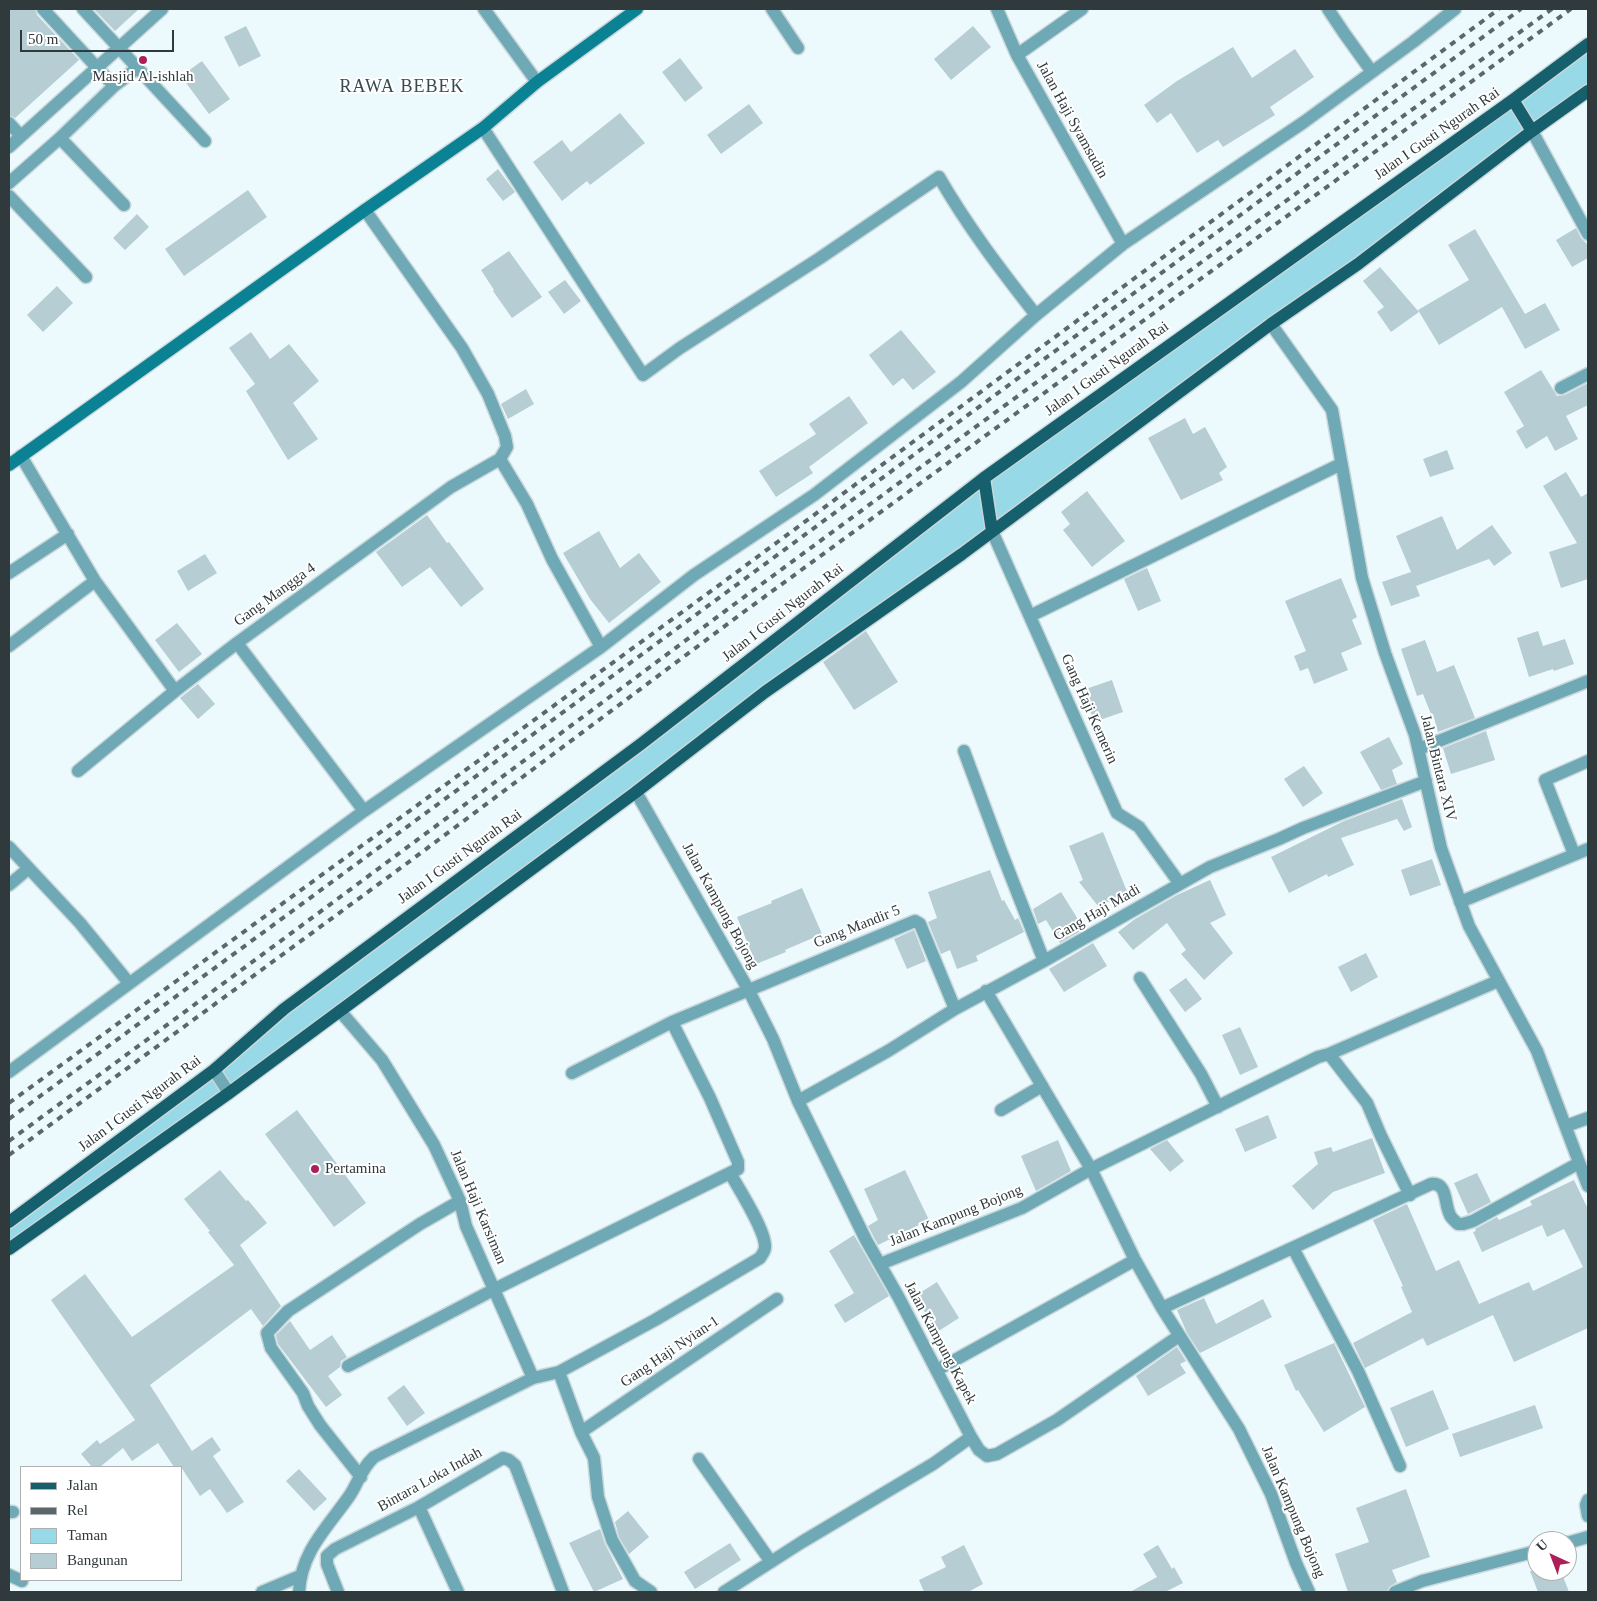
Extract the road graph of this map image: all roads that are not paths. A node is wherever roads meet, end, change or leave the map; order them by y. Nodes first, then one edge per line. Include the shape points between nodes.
1 (43, 9) edge
2 (83, 9) edge
3 (162, 9) edge
4 (484, 9) edge
5 (637, 9) edge
6 (772, 9) edge
7 (997, 9) edge
8 (1082, 9) edge
9 (1328, 9) edge
10 (1455, 9) edge
11 (1588, 44) edge
12 (119, 48) junction
13 (798, 48) dead end
14 (1017, 55) junction
15 (97, 68) junction
16 (136, 69) junction
17 (1372, 72) junction
18 (537, 82) junction
19 (114, 86) junction
20 (1588, 91) edge
21 (1513, 100) junction
22 (9, 123) edge
23 (483, 128) junction
24 (1532, 131) junction
25 (20, 136) junction
26 (60, 138) junction
27 (205, 142) dead end
28 (9, 147) edge
29 (9, 183) edge
30 (9, 196) edge
31 (124, 205) dead end
32 (365, 210) junction
33 (1588, 234) edge
34 (1123, 244) junction
35 (86, 276) dead end
36 (1036, 315) junction
37 (1272, 324) junction
38 (1588, 374) edge
39 (1561, 388) dead end
40 (21, 456) junction
41 (500, 459) junction
42 (1341, 464) junction
43 (9, 465) edge
44 (984, 478) junction
45 (992, 531) junction
46 (68, 534) junction
47 (9, 573) edge
48 (95, 581) junction
49 (1030, 616) junction
50 (237, 643) junction
51 (9, 646) edge
52 (601, 647) junction
53 (1588, 681) edge
54 (174, 691) junction
55 (1418, 749) junction
56 (964, 751) dead end
57 (1588, 761) edge
58 (78, 771) dead end
59 (1426, 781) junction
60 (636, 792) junction
61 (364, 811) junction
62 (9, 847) edge
63 (1588, 849) edge
64 (1574, 854) junction
65 (28, 868) junction
66 (1180, 884) junction
67 (9, 885) edge
68 (1460, 902) junction
69 (1044, 961) junction
70 (1140, 978) dead end
71 (1498, 981) junction
72 (129, 983) junction
73 (748, 989) junction
74 (986, 991) junction
75 (955, 1008) junction
76 (340, 1011) junction
77 (672, 1022) junction
78 (1329, 1054) junction
79 (214, 1070) junction
80 (9, 1072) edge
81 (572, 1073) dead end
82 (1042, 1086) junction
83 (229, 1093) junction
84 (798, 1101) junction
85 (1218, 1107) junction
86 (1001, 1110) dead end
87 (1588, 1118) edge
88 (1566, 1126) junction
89 (1579, 1162) junction
90 (1091, 1170) junction
91 (730, 1173) junction
92 (1588, 1186) edge
93 (1410, 1195) junction
94 (460, 1201) junction
95 (9, 1222) edge
96 (1293, 1248) junction
97 (9, 1249) edge
98 (1135, 1260) junction
99 (880, 1264) junction
100 (495, 1289) junction
101 (777, 1299) dead end
102 (1162, 1308) junction
103 (1179, 1336) junction
104 (348, 1366) dead end
105 (937, 1370) junction
106 (559, 1372) junction
107 (533, 1378) junction
108 (581, 1432) junction
109 (971, 1436) junction
110 (699, 1459) dead end
111 (1400, 1466) dead end
112 (360, 1477) junction
113 (1588, 1500) edge
114 (419, 1507) junction
115 (1588, 1516) edge
116 (1527, 1553) edge
117 (771, 1562) junction
118 (300, 1576) junction
119 (262, 1592) edge
120 (299, 1592) edge
121 (338, 1592) edge
122 (458, 1592) edge
123 (563, 1592) edge
124 (650, 1592) edge
125 (724, 1592) edge
126 (1308, 1592) edge
127 (1395, 1592) edge

1 - 15 street
2 - 12 street
3 - 12 street
4 - 18 street
5 - 18 street
6 - 13 street
7 - 14 street, Jalan Haji Syamsudin
8 - 14 street
9 - 17 street
10 - 17 street
11 - 21 main road, Jalan I Gusti Ngurah Rai
12 - 15 street
12 - 16 street
14 - 34 street, Jalan Haji Syamsudin
15 - 19 street
15 - 25 street
16 - 19 street
16 - 27 street
17 - 34 street
18 - 23 street
19 - 26 street
20 - 24 main road
21 - 24 main road
21 - 44 main road, Jalan I Gusti Ngurah Rai
22 - 25 street
23 - 32 street
23 - 36 street via 643,375 939,177 968,225
24 - 33 street
24 - 37 main road via 1358,264
25 - 28 street
26 - 29 street
26 - 31 street
30 - 35 street
32 - 40 street
32 - 41 street via 462,348 488,394 506,436 507,447
34 - 36 street
36 - 52 street via 961,382 814,495 694,576
37 - 42 street, Jalan Bintara XIV via 1332,410
37 - 45 main road
38 - 39 street
40 - 43 street
40 - 46 street
41 - 50 street, Gang Mangga 4 via 451,486
41 - 52 street
42 - 49 street
42 - 55 street, Jalan Bintara XIV via 1365,592
44 - 45 main road
44 - 79 main road, Jalan I Gusti Ngurah Rai via 641,744 284,1009
45 - 49 street, Gang Haji Kemerin
45 - 60 main road via 765,692
46 - 47 street
46 - 48 street
48 - 51 street
48 - 54 street
49 - 66 street, Gang Haji Kemerin via 1117,813 1139,827
50 - 54 street, Gang Mangga 4
50 - 61 street
52 - 61 street
53 - 55 street
54 - 58 street, Gang Mangga 4
55 - 59 street, Jalan Bintara XIV
56 - 69 street
57 - 64 street via 1545,780
59 - 66 street, Gang Haji Madi via 1303,828 1210,867
59 - 68 street, Jalan Bintara XIV via 1441,848
60 - 73 street, Jalan Kampung Bojong
60 - 76 main road
61 - 72 street
62 - 65 street
63 - 64 street
64 - 68 street
65 - 67 street
65 - 72 street
66 - 69 street, Gang Haji Madi
68 - 71 street, Jalan Bintara XIV via 1468,926
69 - 74 street, Gang Haji Madi
70 - 85 street via 1201,1074
71 - 78 street
71 - 88 street, Jalan Bintara XIV via 1537,1050
72 - 80 street
73 - 75 street, Gang Mandir 5 via 915,921 920,924
73 - 77 street
73 - 84 street, Jalan Kampung Bojong
74 - 75 street, Gang Haji Madi
74 - 82 street
75 - 84 street, Gang Haji Madi via 888,1051
76 - 83 main road
76 - 94 street, Jalan Haji Karsiman via 382,1060 434,1145
77 - 81 street
77 - 91 street via 738,1162 738,1169
78 - 85 street
78 - 93 street via 1367,1103
79 - 83 street
79 - 95 main road, Jalan I Gusti Ngurah Rai
82 - 86 street
82 - 90 street
83 - 97 main road
84 - 99 street, Jalan Kampung Bojong
85 - 90 street
87 - 88 street
88 - 89 street, Jalan Bintara XIV
89 - 92 street, Jalan Bintara XIV
89 - 93 street via 1474,1221 1463,1224 1458,1224 1449,1215 1441,1186 1434,1183
90 - 98 street, Jalan Kampung Bojong
90 - 99 street, Jalan Kampung Bojong via 1022,1208
91 - 100 street
91 - 106 street via 760,1227 765,1247 760,1258 656,1320
93 - 96 street
94 - 100 street, Jalan Haji Karsiman via 466,1226
94 - 112 street via 288,1311 268,1333 271,1348 303,1393 320,1425
96 - 102 street
96 - 111 street via 1358,1371
98 - 102 street, Jalan Kampung Bojong
98 - 105 street
99 - 105 street, Jalan Kampung Kapek
100 - 104 street
100 - 107 street, Jalan Haji Karsiman
101 - 108 street, Gang Haji Nyian-1
102 - 103 street, Jalan Kampung Bojong
103 - 109 street, Jalan Kampung Kapek via 1057,1420 997,1454 983,1454
103 - 126 street, Jalan Kampung Bojong via 1240,1429 1271,1494
105 - 109 street, Jalan Kampung Kapek
106 - 107 street
106 - 108 street
107 - 112 street via 374,1457
108 - 124 street via 594,1458 598,1498 612,1540 636,1581
109 - 117 street via 933,1464
110 - 117 street
112 - 118 street via 312,1546
113 - 115 street
114 - 121 street, Bintara Loka Indah via 327,1556
114 - 122 street
114 - 123 street, Bintara Loka Indah via 503,1458 509,1460 515,1464
116 - 127 street via 1422,1581
117 - 125 street
118 - 119 street
118 - 120 street

